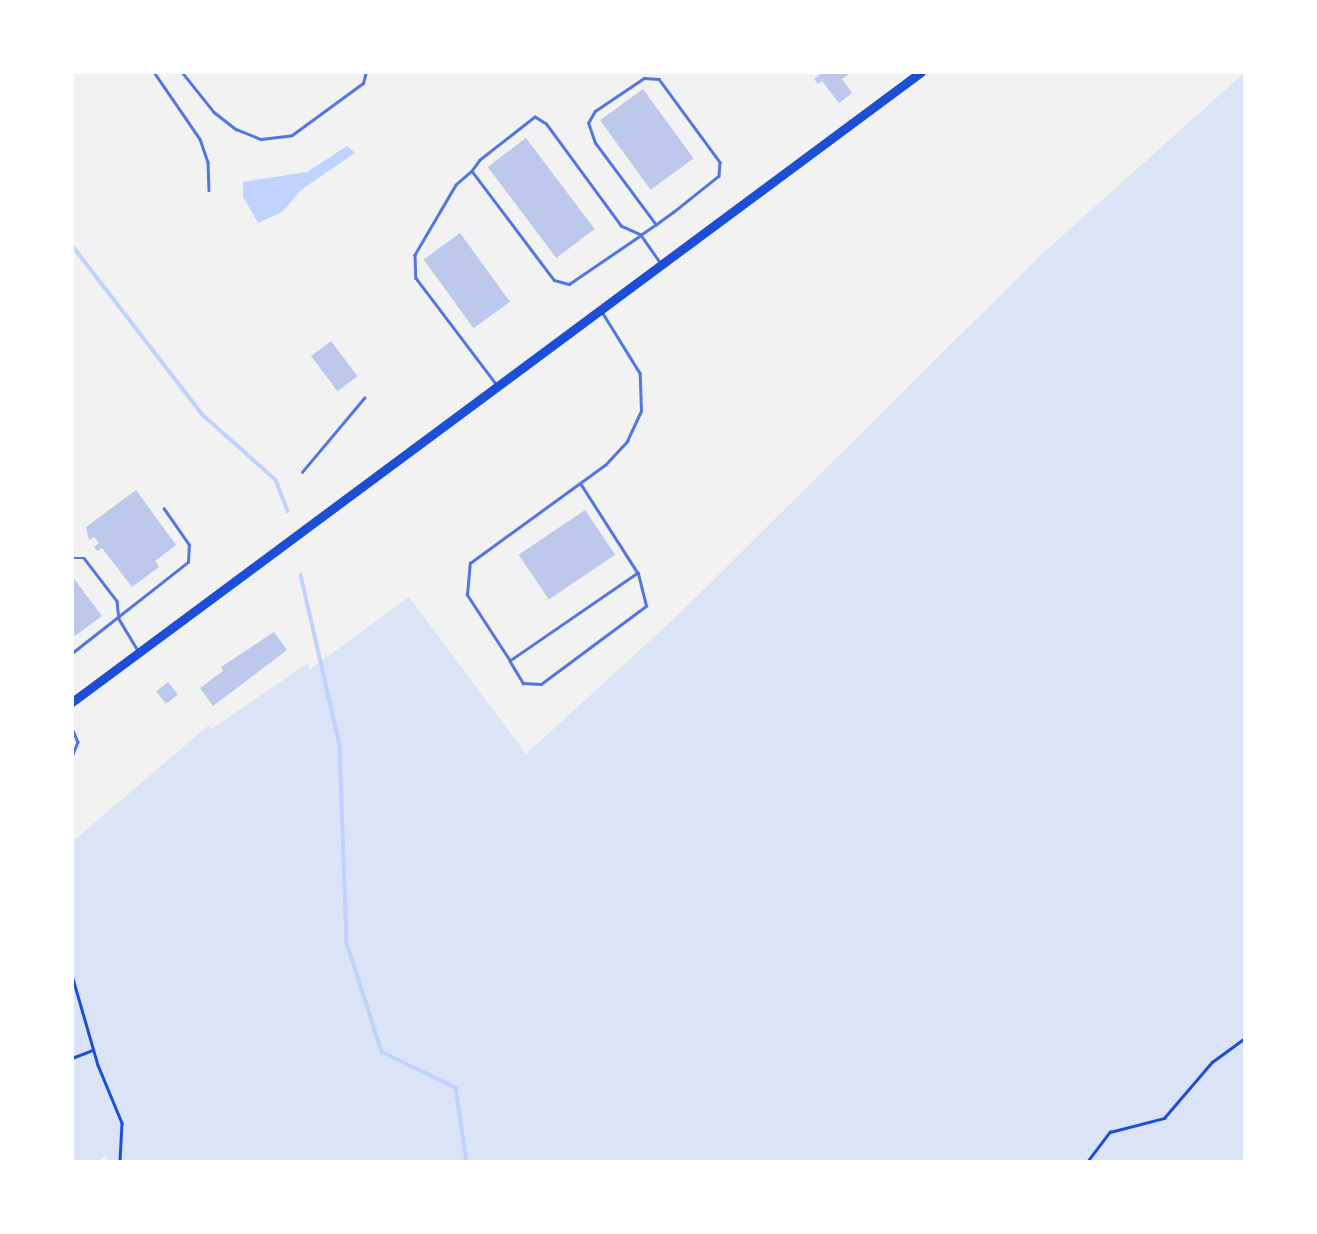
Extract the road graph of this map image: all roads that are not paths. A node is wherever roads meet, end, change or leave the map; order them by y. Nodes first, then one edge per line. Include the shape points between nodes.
1 (153, 72) edge
2 (182, 72) edge
3 (366, 72) edge
4 (921, 72) edge
5 (472, 171) junction
6 (209, 190) dead end
7 (656, 225) junction
8 (641, 235) junction
9 (662, 265) junction
10 (601, 311) junction
11 (499, 387) junction
12 (364, 398) dead end
13 (302, 472) dead end
14 (581, 484) junction
15 (164, 509) dead end
16 (72, 558) edge
17 (638, 573) junction
18 (119, 619) junction
19 (139, 652) junction
20 (72, 653) edge
21 (510, 661) junction
22 (72, 702) edge
23 (72, 728) edge
24 (72, 757) edge

1 - 6 lane via 200,139 208,162
2 - 3 lane via 214,112 236,129 261,139 292,135 363,83
4 - 9 main road
5 - 8 lane via 554,280 569,284
5 - 8 lane via 535,117 546,124 621,226
5 - 11 lane via 456,185 415,255 415,278
7 - 7 lane via 719,176 720,162 659,79 644,78 596,111 588,122 595,143
7 - 8 lane
8 - 9 lane
9 - 10 main road
10 - 11 main road
10 - 14 lane via 626,348 644,393 627,441
11 - 19 main road
12 - 13 lane
14 - 17 lane
14 - 21 lane via 470,563 467,595
15 - 18 lane via 189,545 188,562
16 - 18 lane via 85,558 117,601
17 - 21 lane
17 - 21 lane via 646,606 541,684 523,683
18 - 19 lane
18 - 20 lane
19 - 22 main road
23 - 24 lane via 78,742

